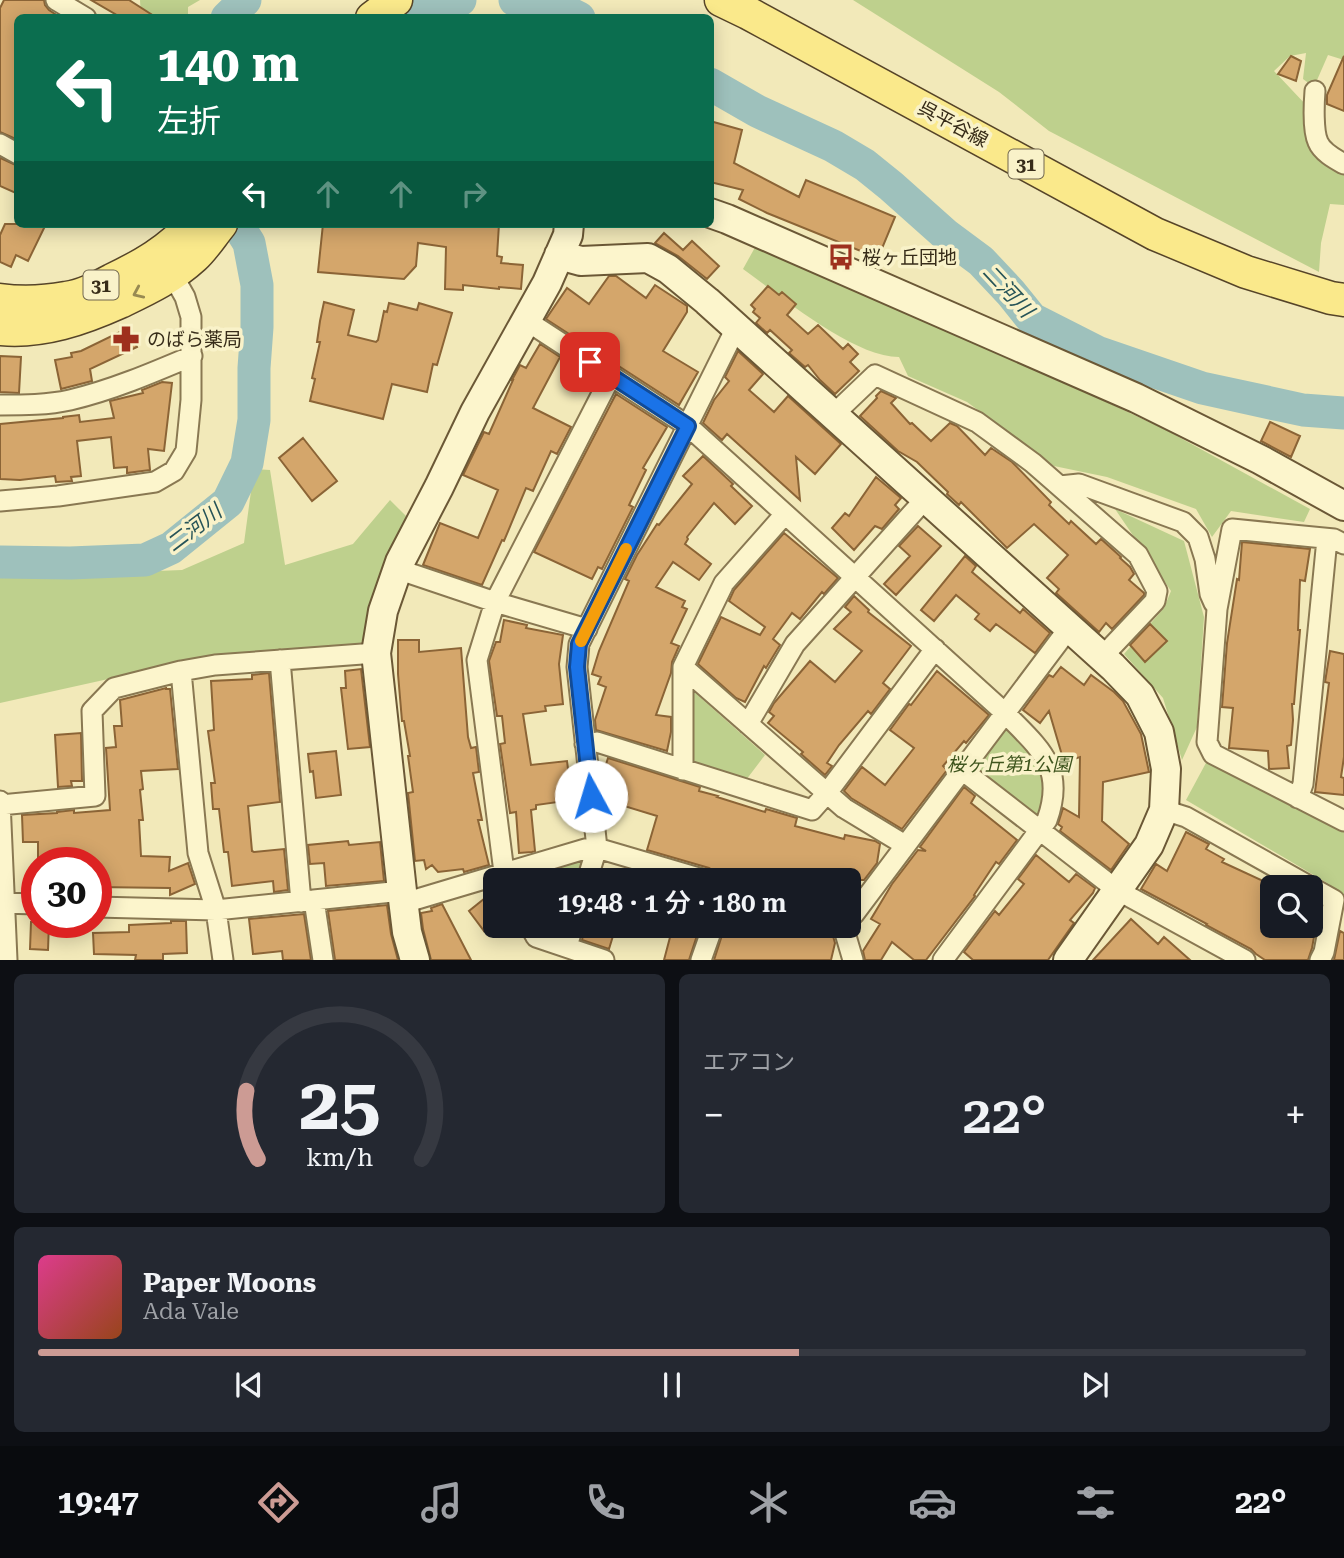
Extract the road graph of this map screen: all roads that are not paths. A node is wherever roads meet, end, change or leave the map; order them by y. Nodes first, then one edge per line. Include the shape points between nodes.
1 (56, 0) edge
2 (396, 0) edge
3 (721, 0) edge
4 (79, 14) edge
5 (377, 14) edge
6 (1314, 91) dead end
7 (1344, 164) edge
8 (714, 214) edge
9 (215, 228) edge
10 (569, 228) edge
11 (187, 246) edge
12 (559, 255) junction
13 (0, 300) edge
14 (1344, 300) edge
15 (527, 321) junction
16 (736, 328) junction
17 (0, 329) edge
18 (192, 356) junction
19 (611, 376) junction
20 (0, 405) edge
21 (833, 415) junction
22 (688, 426) junction
23 (1060, 486) junction
24 (926, 498) junction
25 (0, 501) edge
26 (1344, 506) edge
27 (785, 514) junction
28 (1336, 541) edge
29 (397, 569) junction
30 (855, 577) junction
31 (495, 602) junction
32 (1217, 609) junction
33 (1069, 628) junction
34 (587, 629) junction
35 (935, 649) junction
36 (376, 653) junction
37 (1102, 657) junction
38 (280, 660) junction
39 (683, 667) junction
40 (181, 671) junction
41 (1005, 713) junction
42 (748, 724) junction
43 (585, 744) junction
44 (683, 770) junction
45 (962, 770) junction
46 (827, 793) junction
47 (1298, 798) junction
48 (0, 804) edge
49 (1164, 810) junction
50 (1344, 821) edge
51 (1040, 830) junction
52 (905, 845) junction
53 (597, 848) junction
54 (503, 868) edge
55 (530, 868) edge
56 (591, 868) edge
57 (665, 868) edge
58 (483, 881) edge
59 (1117, 890) junction
60 (403, 897) junction
61 (307, 901) junction
62 (2, 903) edge
63 (21, 904) edge
64 (861, 905) edge
65 (112, 907) edge
66 (216, 910) junction
67 (539, 938) edge
68 (570, 938) edge
69 (709, 938) edge
70 (847, 938) edge
71 (567, 947) junction
72 (7, 960) edge
73 (223, 960) edge
74 (323, 960) edge
75 (415, 960) edge
76 (604, 960) edge
77 (701, 960) edge
78 (853, 960) edge
79 (943, 960) edge
80 (1068, 960) edge
81 (1245, 960) edge
82 (1320, 960) edge

1 - 4 street
2 - 5 main road
3 - 14 main road, 呉平谷線 / 31 via 1155,234 1246,272
6 - 7 street via 1318,143
8 - 26 street via 1136,398
9 - 11 main road, 31
10 - 12 street
11 - 13 main road, 31 via 165,250 87,293 28,302
11 -> 17 main road, 31 via 158,285 50,327
11 - 18 street
12 - 15 street
12 - 16 street via 581,261 648,258 668,269
15 - 19 street
15 - 29 street via 475,412
16 - 21 street
16 - 22 street
18 - 20 street via 67,401
18 - 25 street via 187,451 174,471 155,482
19 - 22 street
19 - 31 street
21 - 23 street via 875,375 977,422
21 - 24 street
22 - 27 street
22 - 34 street
23 - 32 street via 1079,484 1183,522 1198,537
23 - 37 street via 1138,555 1157,591 1155,601
24 - 30 street
24 - 33 street
27 - 30 street
27 - 39 street via 724,583
28 - 32 street via 1232,528
28 - 47 street
29 - 31 street
29 - 36 street
30 - 35 street
30 - 42 street via 795,644
31 - 34 street
31 - 54 street via 477,660
32 - 47 street via 1207,742 1213,754
33 - 37 street
33 - 41 street
34 - 43 street via 579,644 577,667
35 - 41 street
35 - 46 street
36 - 38 street
36 - 60 street
37 - 49 street via 1140,695 1159,732 1166,769
38 - 40 street
38 - 61 street
39 - 42 street
39 - 44 street
40 - 48 street via 114,688 92,711 95,796
40 - 66 street via 198,853
41 - 45 street
41 - 51 street via 1043,752 1050,768 1052,805
42 - 46 street
43 - 44 street via 597,742
43 - 53 street
44 - 46 street via 812,810
45 - 51 street
45 - 52 street
46 - 52 street
47 - 50 street
48 - 62 street
49 - 59 street via 1150,845
49 - 82 street via 1186,817 1334,900
51 - 59 street
51 - 79 street
52 - 64 street
53 - 55 street
53 - 56 street
53 - 57 street
58 - 60 street
59 - 80 street
59 - 81 street
60 - 61 street
60 - 75 street
61 - 66 street
61 - 74 street
62 - 63 street
62 - 72 street
65 - 66 street
66 - 73 street
67 - 71 street
68 - 71 street
69 - 77 street
70 - 78 street
71 - 76 street

